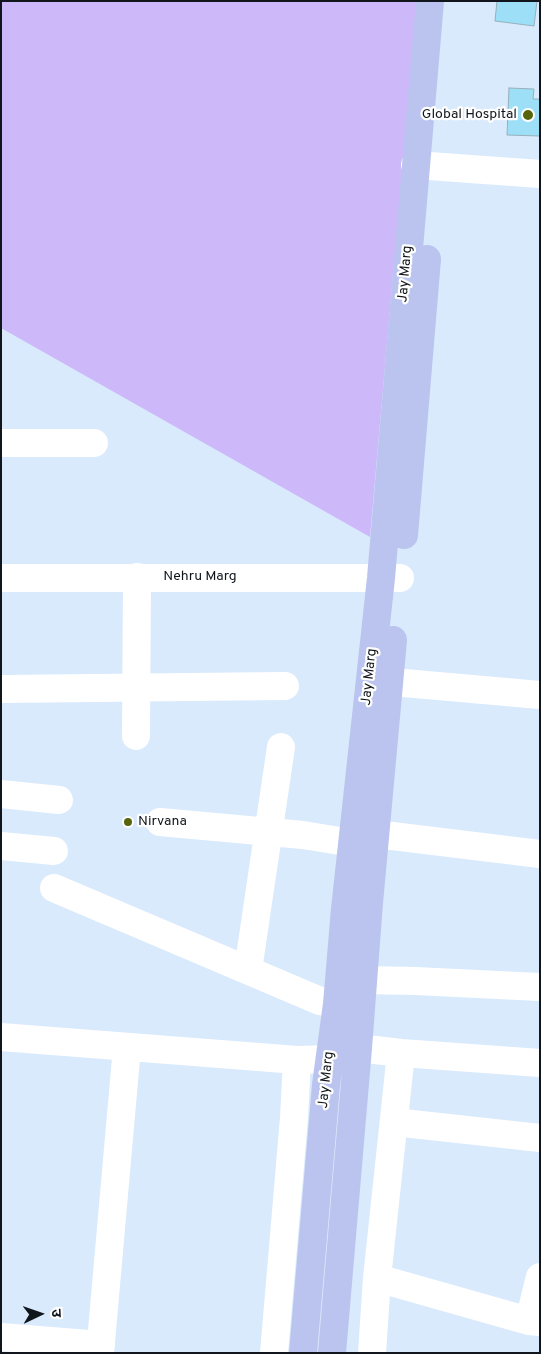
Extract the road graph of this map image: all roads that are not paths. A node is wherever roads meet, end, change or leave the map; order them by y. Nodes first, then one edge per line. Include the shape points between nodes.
1 (430, 1) edge
2 (450, 1) edge
3 (425, 165) junction
4 (540, 174) edge
5 (1, 443) edge
6 (94, 443) dead end
7 (137, 577) junction
8 (1, 578) edge
9 (390, 578) junction
10 (380, 681) junction
11 (285, 686) dead end
12 (137, 688) junction
13 (1, 689) edge
14 (540, 694) edge
15 (136, 736) dead end
16 (281, 748) dead end
17 (1, 794) edge
18 (59, 800) dead end
19 (160, 822) dead end
20 (268, 832) junction
21 (364, 838) junction
22 (1, 846) edge
23 (54, 851) dead end
24 (540, 854) edge
25 (54, 888) dead end
26 (248, 970) junction
27 (363, 980) junction
28 (540, 987) edge
29 (337, 1004) junction
30 (1, 1038) edge
31 (127, 1047) junction
32 (358, 1048) junction
33 (401, 1053) junction
34 (298, 1060) junction
35 (540, 1064) edge
36 (328, 1072) junction
37 (394, 1122) junction
38 (540, 1138) edge
39 (540, 1277) edge
40 (377, 1278) junction
41 (534, 1322) edge
42 (1, 1338) edge
43 (101, 1349) edge
44 (274, 1353) edge
45 (303, 1353) edge
46 (332, 1353) edge
47 (372, 1353) edge

1 - 3 main road, Jay Marg
2 - 3 main road, Jay Marg
3 - 4 street
3 - 9 main road, Jay Marg
5 - 6 street
7 - 8 street, Nehru Marg
7 - 9 street, Nehru Marg
7 - 12 street
9 - 10 main road, Jay Marg
10 - 14 street
10 - 21 main road, Jay Marg
11 - 12 street
12 - 13 street
12 - 15 street
16 - 20 street
17 - 18 street
19 - 20 street
20 - 21 street
20 - 26 street
21 - 24 street
21 - 27 main road, Jay Marg
21 - 29 main road, Jay Marg via 345,909
22 - 23 street
25 - 26 street
26 - 29 street via 320,1001
27 - 28 street
27 - 32 main road, Jay Marg
29 - 36 main road, Jay Marg
30 - 31 street
31 - 34 street
31 - 43 street
32 - 33 street
32 - 46 main road, Jay Marg
33 - 35 street
33 - 37 street
34 - 36 street
34 - 44 street
36 - 45 main road, Jay Marg
37 - 38 street
37 - 40 street
39 - 41 street
40 - 41 street
40 - 47 street
42 - 43 street

